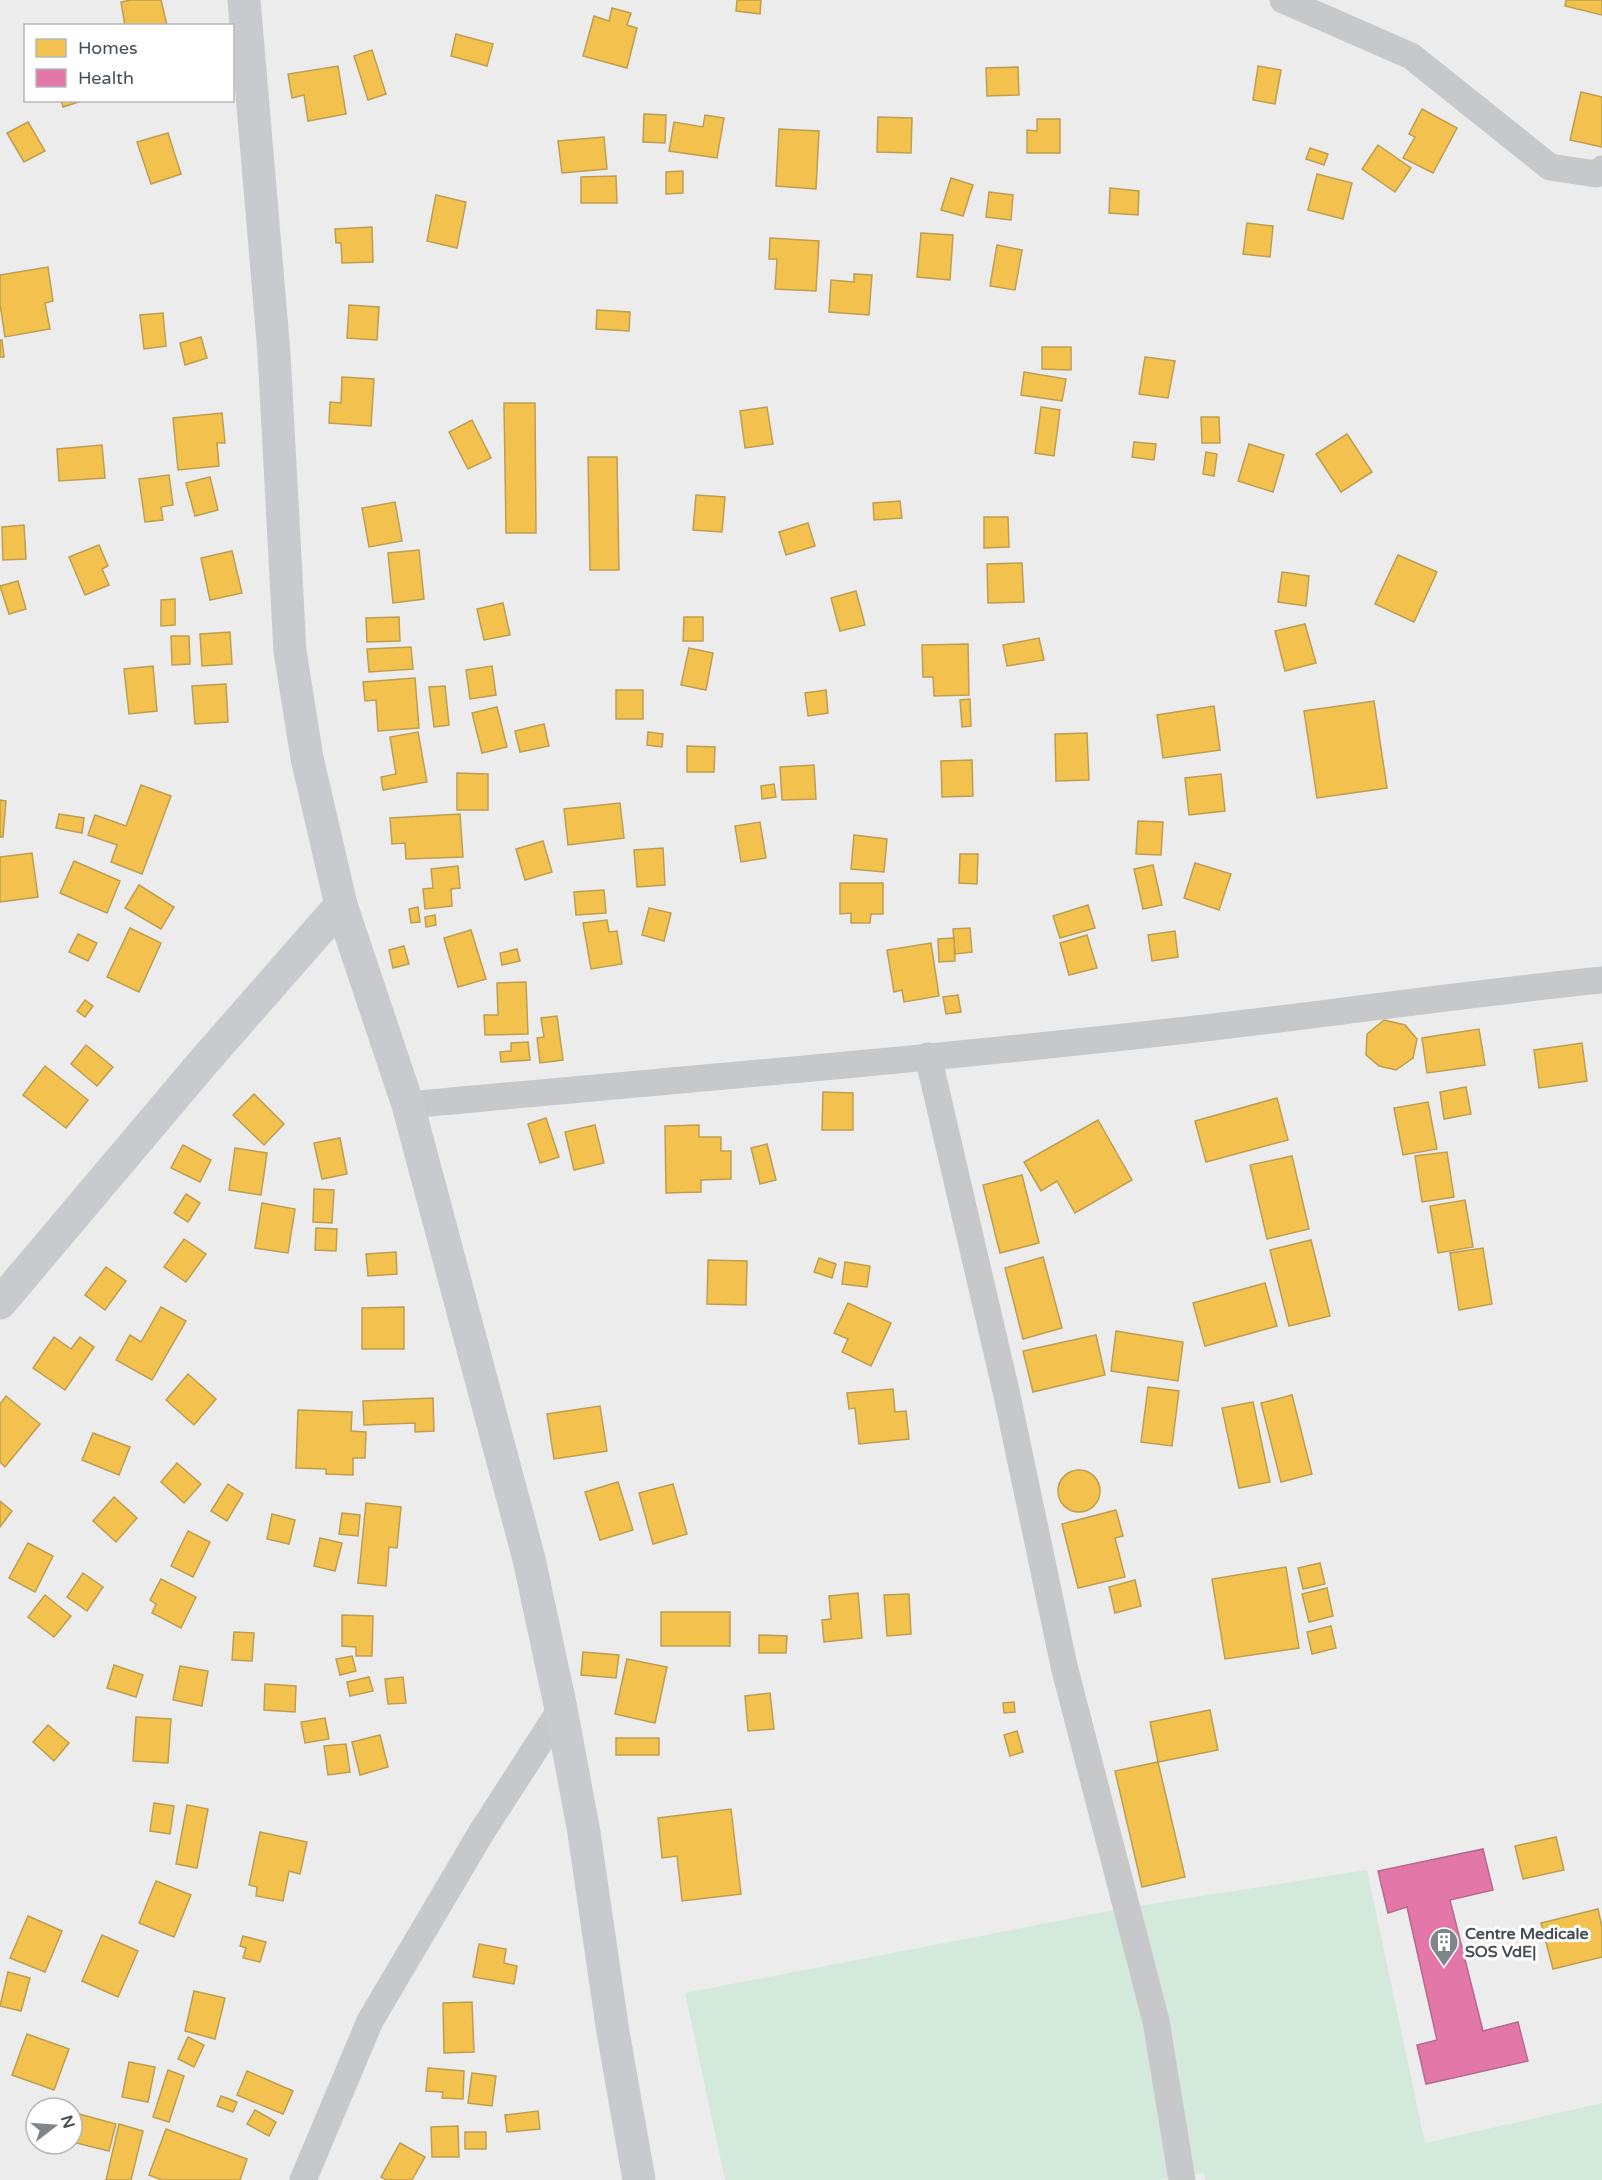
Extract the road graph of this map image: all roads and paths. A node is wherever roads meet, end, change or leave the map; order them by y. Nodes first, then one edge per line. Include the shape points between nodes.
1 (244, 0) edge
2 (1283, 0) edge
3 (1602, 169) edge
4 (341, 905) junction
5 (1602, 980) edge
6 (928, 1056) junction
7 (408, 1105) junction
8 (0, 1303) edge
9 (561, 1709) junction
10 (303, 2180) edge
11 (639, 2180) edge
12 (1182, 2180) edge

1 - 4 main road via 274,353 290,651 307,758
2 - 3 street via 1411,56 1550,167 1596,174
4 - 7 main road
4 - 8 main road
5 - 6 street via 1213,1027
6 - 7 street
6 - 12 street via 1006,1391 1064,1666 1156,2021
7 - 9 main road via 529,1559
9 - 10 street via 481,1833 370,2021
9 - 11 main road

